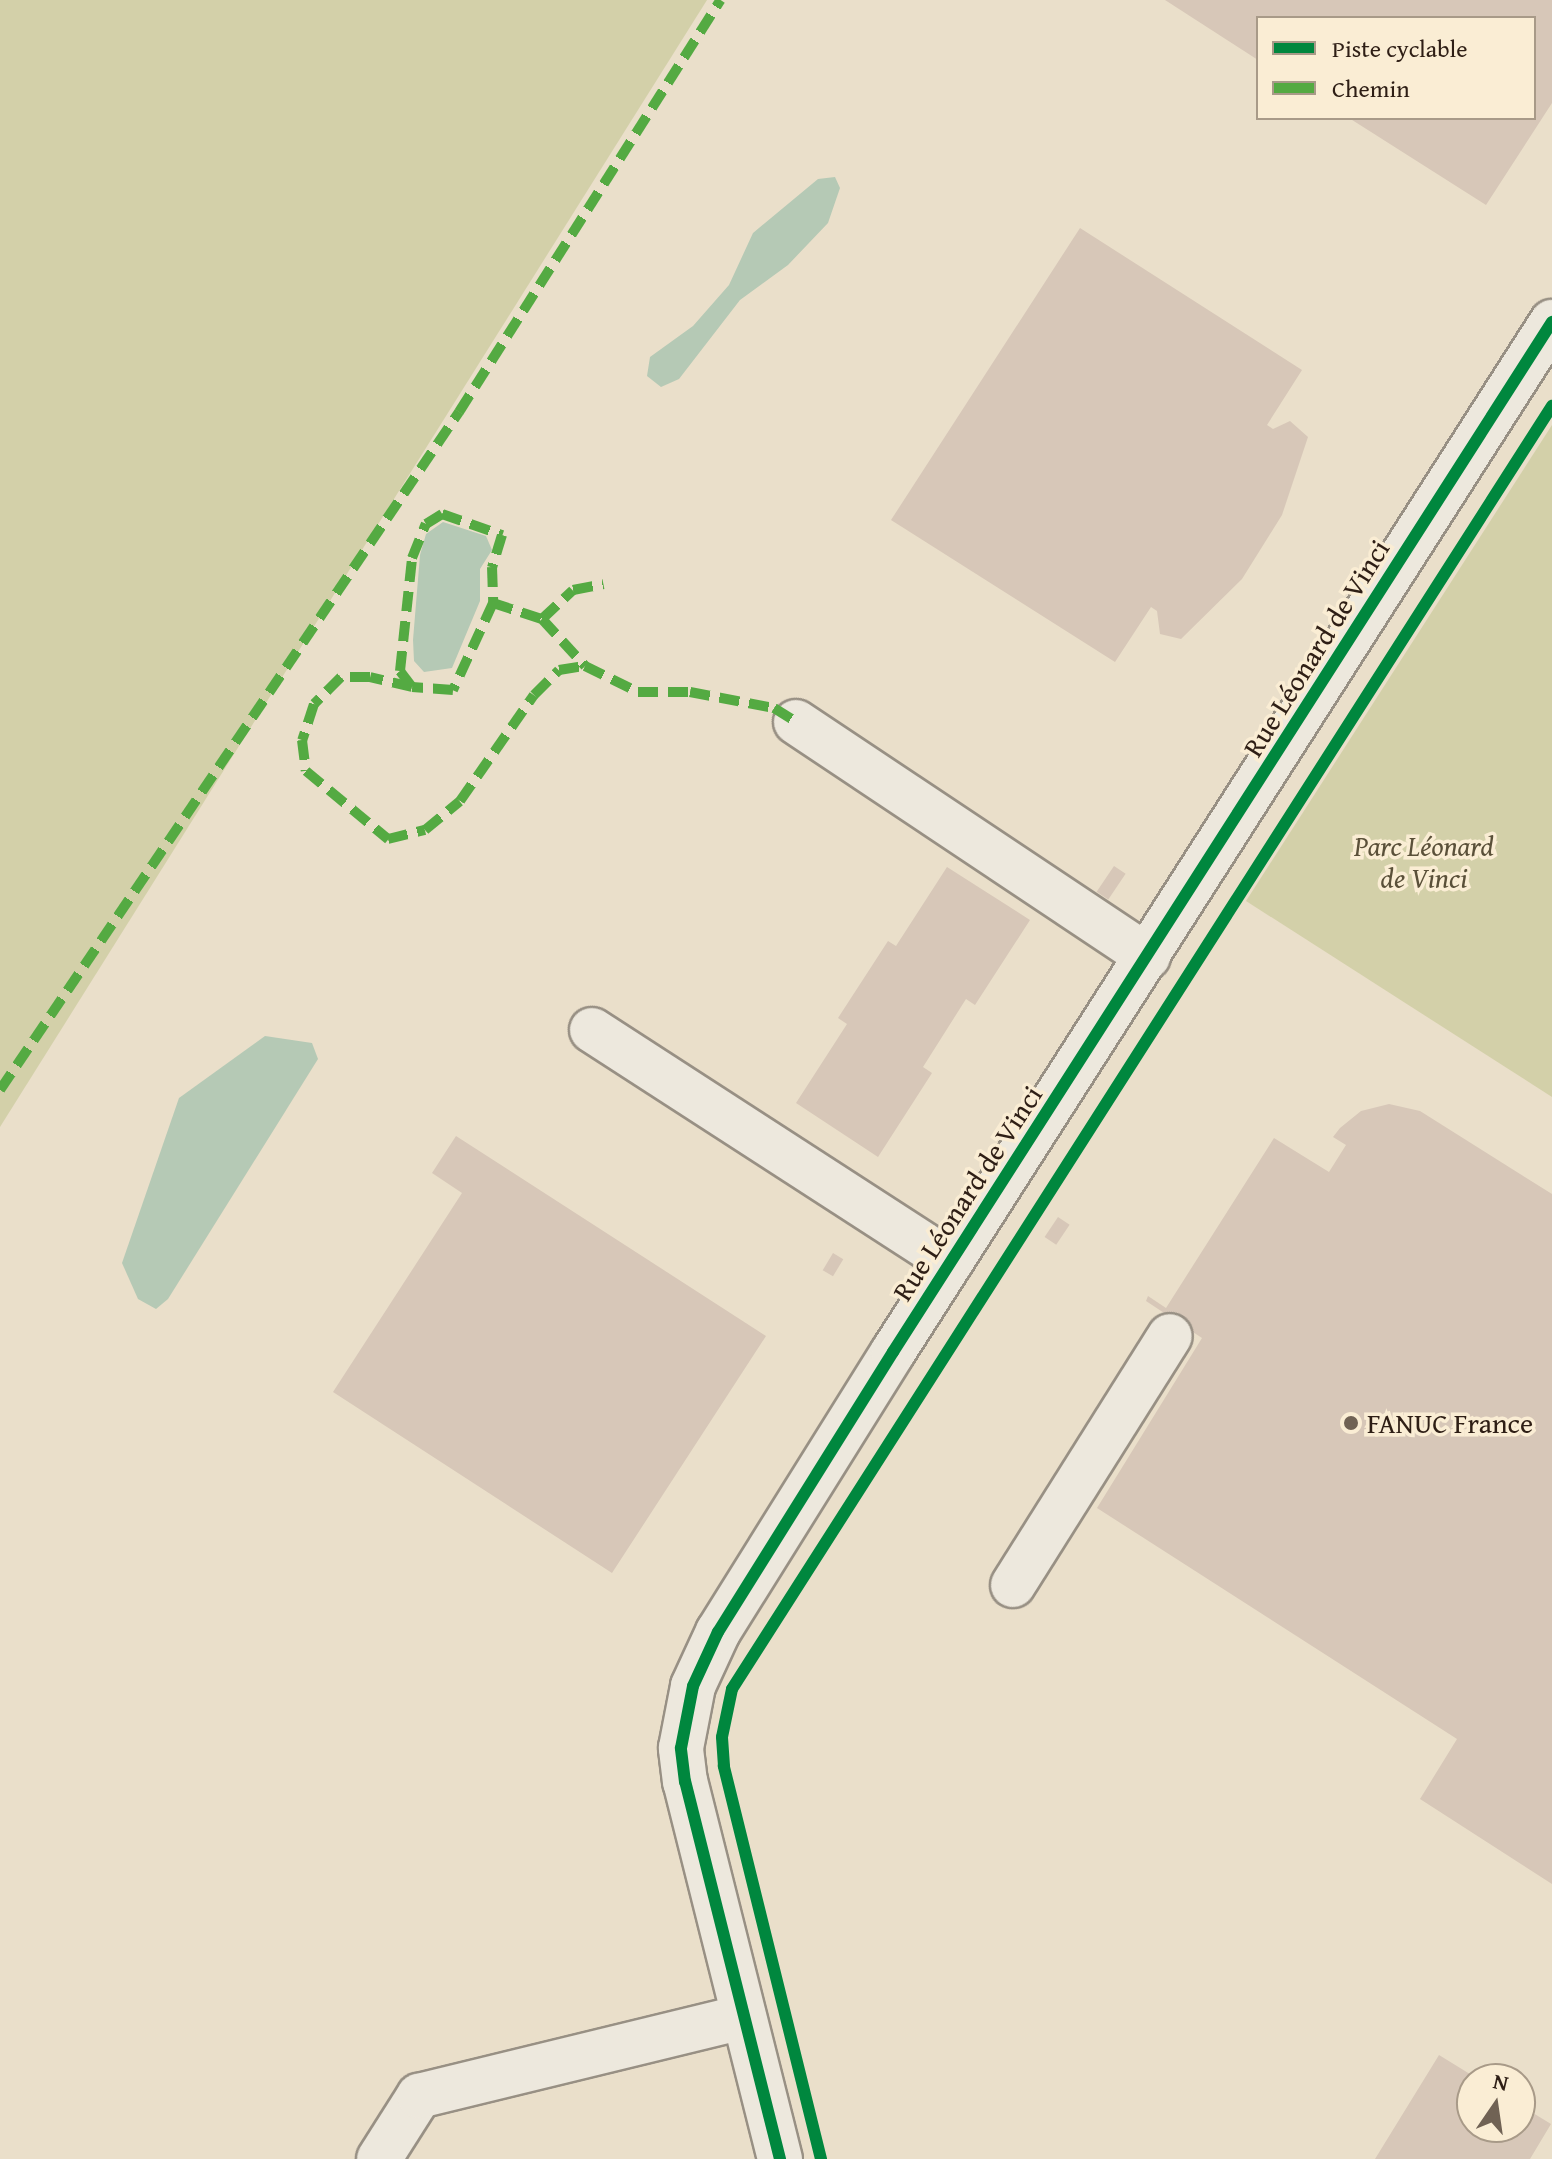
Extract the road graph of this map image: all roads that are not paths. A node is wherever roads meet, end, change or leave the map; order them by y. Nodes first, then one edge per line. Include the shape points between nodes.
1 (1552, 322) edge
2 (796, 722) dead end
3 (1148, 957) junction
4 (592, 1030) dead end
5 (951, 1262) junction
6 (1170, 1336) dead end
7 (1013, 1585) dead end
8 (744, 2017) junction
9 (379, 2159) edge
10 (780, 2159) edge

1 - 3 street, Rue Léonard de Vinci
2 - 3 street
3 - 5 street, Rue Léonard de Vinci
4 - 5 street
5 - 8 street, Rue Léonard de Vinci via 718,1632 687,1706 681,1748 685,1782
6 - 7 street
8 - 9 street via 419,2096
8 - 10 street, Rue Léonard de Vinci

